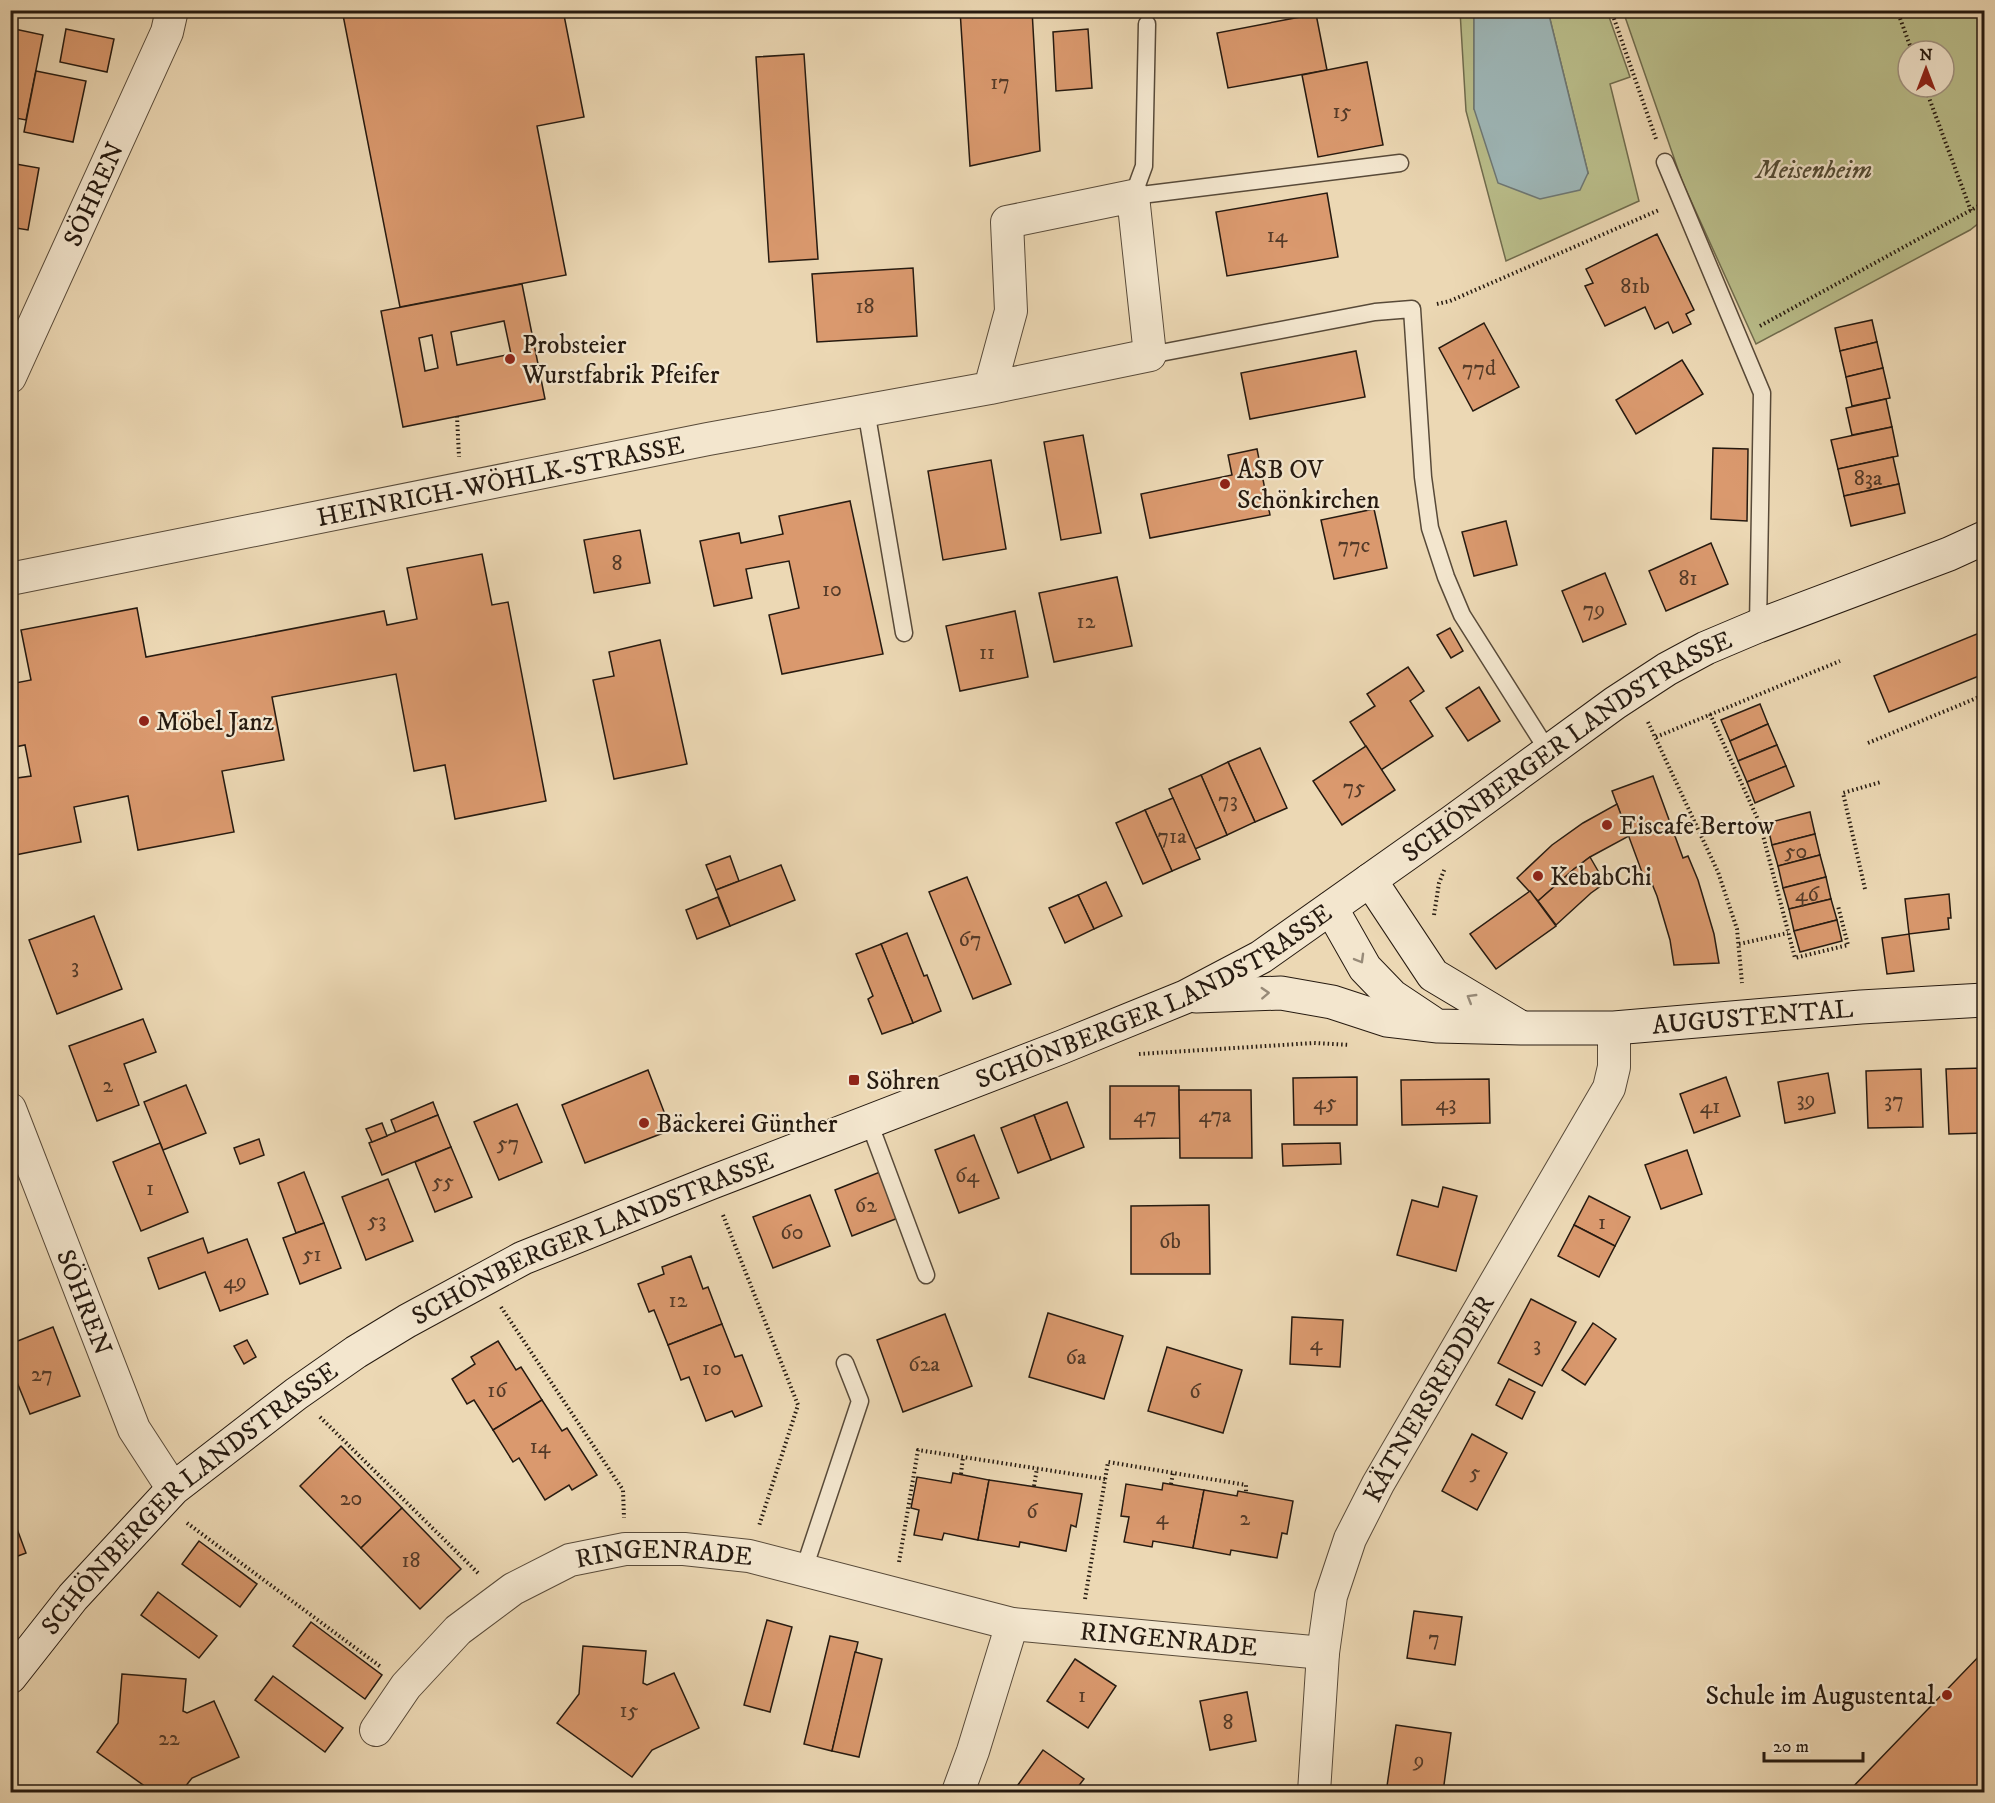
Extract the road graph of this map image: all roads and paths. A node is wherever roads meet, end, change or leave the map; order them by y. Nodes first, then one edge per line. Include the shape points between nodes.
1 (172, 10) edge
2 (1611, 10) edge
3 (1897, 10) edge
4 (1147, 24) dead end
5 (1908, 39) edge
6 (1929, 99) edge
7 (1665, 162) joint
8 (1400, 163) dead end
9 (1133, 196) junction
10 (1682, 200) junction
11 (1984, 203) edge
12 (1971, 211) junction
13 (1412, 309) junction
14 (1738, 338) junction
15 (1150, 355) junction
16 (10, 377) edge
17 (990, 388) junction
18 (866, 410) junction
19 (457, 416) dead end
20 (463, 488) junction
21 (1984, 538) edge
22 (10, 579) edge
23 (1758, 626) junction
24 (904, 633) dead end
25 (1840, 661) dead end
26 (1632, 692) junction
27 (1984, 695) edge
28 (1710, 714) junction
29 (1656, 737) junction
30 (1868, 743) dead end
31 (1548, 751) junction
32 (1881, 782) dead end
33 (1370, 880) junction
34 (1865, 889) dead end
35 (1838, 906) dead end
36 (1331, 908) junction
37 (1788, 933) junction
38 (1739, 944) junction
39 (1185, 997) junction
40 (1984, 1000) edge
41 (1745, 1018) junction
42 (1438, 1026) junction
43 (1521, 1028) junction
44 (1614, 1028) junction
45 (1359, 1046) dead end
46 (1137, 1054) dead end
47 (10, 1109) edge
48 (868, 1122) junction
49 (710, 1183) junction
50 (926, 1275) dead end
51 (483, 1280) junction
52 (845, 1363) dead end
53 (296, 1394) junction
54 (963, 1457) junction
55 (1037, 1468) junction
56 (1173, 1473) junction
57 (961, 1474) dead end
58 (1104, 1479) junction
59 (1171, 1484) dead end
60 (1034, 1486) dead end
61 (1246, 1492) dead end
62 (166, 1496) junction
63 (625, 1549) junction
64 (749, 1556) junction
65 (804, 1569) junction
66 (893, 1592) junction
67 (500, 1598) junction
68 (1012, 1624) junction
69 (1080, 1630) junction
70 (1323, 1653) junction
71 (10, 1677) edge
72 (406, 1686) junction
73 (376, 1730) dead end
74 (958, 1792) edge
75 (1314, 1792) edge

1 - 16 street, SÖHREN via 167,32
2 - 7 path
3 - 5 path
4 - 9 lane via 1144,166
6 - 12 path
7 - 10 lane
8 - 9 lane
9 - 15 street
9 - 17 street via 1007,222 1011,311
10 - 13 path via 1450,301
10 - 14 lane
11 - 12 path
12 - 14 path
13 - 15 lane via 1375,312
13 - 31 lane via 1430,528 1462,615
14 - 23 lane via 1762,393
15 - 17 street, HEINRICH-WÖHLK-STRASSE
17 - 18 street, HEINRICH-WÖHLK-STRASSE
18 - 20 street, HEINRICH-WÖHLK-STRASSE
18 - 24 lane
19 - 20 path
20 - 22 street, HEINRICH-WÖHLK-STRASSE
21 - 23 main road, SCHÖNBERGER LANDSTRASSE
23 - 26 main road, SCHÖNBERGER LANDSTRASSE via 1706,648
25 - 28 path
26 - 29 path
26 - 31 main road, SCHÖNBERGER LANDSTRASSE
27 - 30 path
28 - 29 path
28 - 37 path via 1760,824
29 - 38 path via 1718,872
31 - 33 main road, SCHÖNBERGER LANDSTRASSE
32 - 34 path via 1843,793
33 - 36 main road, SCHÖNBERGER LANDSTRASSE
43 -> 33 main road via 1433,975
35 - 37 path via 1848,945 1795,958
36 - 39 main road, SCHÖNBERGER LANDSTRASSE via 1261,957
36 -> 42 main road via 1365,968 1392,996
37 - 38 path
38 - 41 path
39 -> 42 main road, AUGUSTENTAL via 1281,993 1332,1002 1387,1020
39 - 48 main road, SCHÖNBERGER LANDSTRASSE
40 - 41 main road, AUGUSTENTAL
41 - 44 main road, AUGUSTENTAL
42 - 43 main road, AUGUSTENTAL
43 - 44 main road, AUGUSTENTAL
44 - 70 street, KÄTNERSREDDER via 1614,1067 1609,1088 1378,1484 1350,1539 1331,1596
45 - 46 path via 1314,1042
47 - 62 street, SÖHREN via 134,1429
48 - 49 main road, SCHÖNBERGER LANDSTRASSE
48 - 50 lane
49 - 51 main road, SCHÖNBERGER LANDSTRASSE via 523,1258
49 - 64 path via 798,1405
51 - 53 main road, SCHÖNBERGER LANDSTRASSE via 356,1352
51 - 63 path via 623,1490
52 - 65 lane via 860,1401
53 - 62 main road, SCHÖNBERGER LANDSTRASSE
53 - 67 path
54 - 55 path
54 - 57 path
54 - 66 path via 918,1450
55 - 58 path
55 - 60 path
56 - 58 path via 1108,1462
56 - 59 path
56 - 61 path via 1246,1485
58 - 69 path
62 - 71 main road, SCHÖNBERGER LANDSTRASSE via 73,1597
62 - 72 path
63 - 64 street, RINGENRADE via 684,1549
63 - 67 street, RINGENRADE via 570,1560
64 - 65 street, RINGENRADE
65 - 66 street, RINGENRADE
66 - 68 street, RINGENRADE
67 - 72 street, RINGENRADE via 458,1630
68 - 69 street, RINGENRADE
68 - 74 street
69 - 70 street, RINGENRADE
70 - 75 street, KÄTNERSREDDER
72 - 73 street, RINGENRADE

